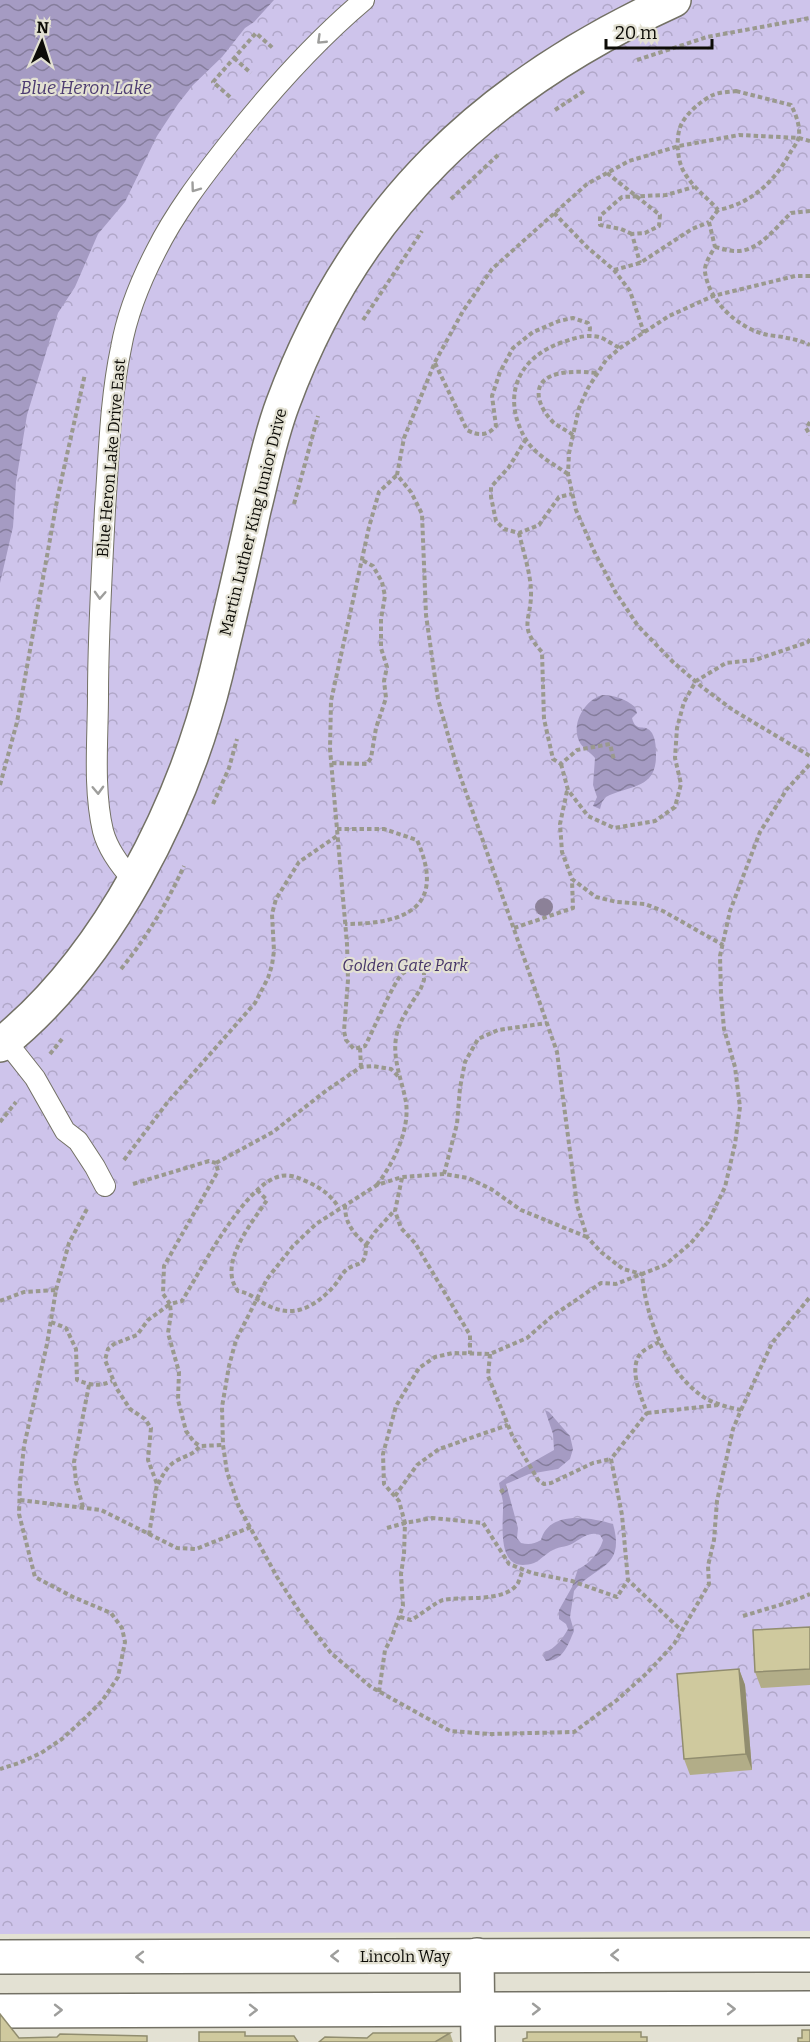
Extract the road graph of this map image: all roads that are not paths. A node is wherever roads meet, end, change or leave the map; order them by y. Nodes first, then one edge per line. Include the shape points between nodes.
1 (364, 0) edge
2 (674, 0) edge
3 (134, 881) junction
4 (3, 1042) edge
5 (105, 1186) road end
6 (810, 1954) edge
7 (477, 1956) junction
8 (0, 1957) edge
9 (810, 2008) edge
10 (478, 2009) junction
11 (0, 2011) edge
12 (478, 2042) edge

1 -> 3 lane, Blue Heron Lake Drive East via 288,73 194,188 156,251 129,313 120,348 109,453 99,607 98,742 104,835
2 - 3 main road, Martin Luther King Junior Drive via 562,59 475,123 396,201 334,291 305,347 282,405 215,678 190,759 174,803
3 - 4 main road, Martin Luther King Junior Drive via 77,965
4 - 5 lane via 35,1078 65,1131 78,1141
6 -> 7 main road, Lincoln Way
7 -> 8 main road, Lincoln Way
7 - 10 main road
10 -> 9 main road
11 -> 10 main road
10 - 12 main road

